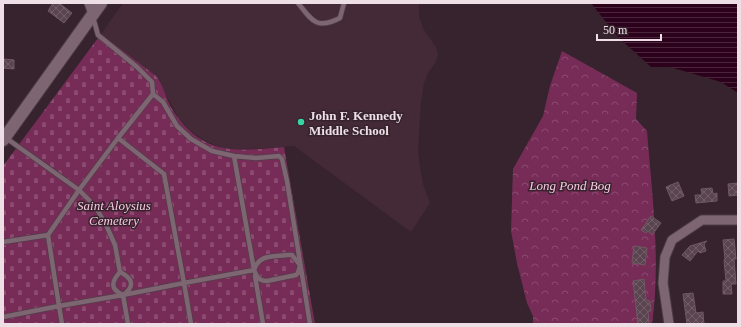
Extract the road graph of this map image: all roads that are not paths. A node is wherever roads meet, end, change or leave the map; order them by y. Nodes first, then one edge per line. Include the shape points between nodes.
1 (102, 3) edge
2 (298, 3) edge
3 (344, 3) edge
4 (91, 9) edge
5 (153, 94) junction
6 (4, 138) edge
7 (118, 138) junction
8 (234, 156) junction
9 (79, 190) junction
10 (738, 220) edge
11 (48, 235) junction
12 (3, 242) edge
13 (300, 265) junction
14 (254, 270) junction
15 (120, 272) junction
16 (184, 283) junction
17 (123, 295) junction
18 (59, 306) junction
19 (3, 317) edge
20 (62, 324) edge
21 (128, 324) edge
22 (191, 324) edge
23 (263, 324) edge
24 (310, 324) edge
25 (669, 324) edge

1 - 4 main road
2 - 3 lane via 309,17 318,23 330,24 340,18
4 - 5 lane via 98,35 152,82
4 - 6 main road
5 - 7 lane
5 - 8 lane via 162,102 177,126 192,139 212,151
6 - 9 lane
7 - 9 lane
7 - 16 lane via 164,174
8 - 13 lane via 279,156 282,159
8 - 14 lane
9 - 11 lane
9 - 15 lane via 98,211 107,227 115,245
10 - 25 street via 702,220 672,240 665,257 663,283
11 - 12 lane
11 - 18 lane
13 - 14 lane via 292,255 287,255 260,260
13 - 14 lane via 296,275 267,281 258,279
13 - 24 lane
14 - 16 lane
14 - 23 lane
15 - 17 lane via 114,279 113,286 116,292
15 - 17 lane via 127,275 131,286
16 - 17 lane
16 - 22 lane
17 - 18 lane
17 - 21 lane
18 - 19 lane
18 - 20 lane

